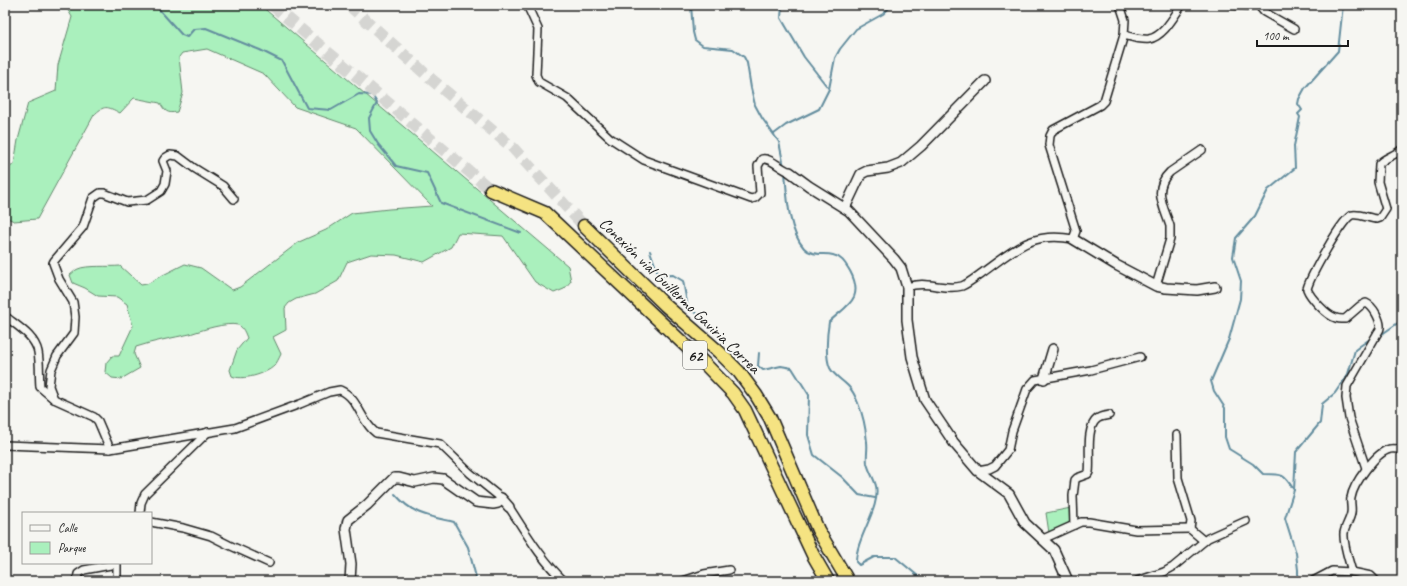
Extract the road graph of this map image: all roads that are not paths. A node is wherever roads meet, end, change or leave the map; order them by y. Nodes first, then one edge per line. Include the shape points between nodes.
1 (527, 5) edge
2 (1120, 5) edge
3 (1182, 5) edge
4 (1232, 5) edge
5 (1258, 5) edge
6 (1294, 29) dead end
7 (1124, 35) junction
8 (985, 81) dead end
9 (1402, 149) edge
10 (1202, 150) dead end
11 (786, 170) joint
12 (491, 190) tunnel mouth
13 (234, 199) dead end
14 (846, 208) junction
15 (584, 226) tunnel mouth
16 (1074, 240) junction
17 (1156, 286) junction
18 (907, 287) junction
19 (1215, 287) dead end
20 (5, 316) edge
21 (1053, 350) dead end
22 (1140, 357) dead end
23 (1044, 379) junction
24 (54, 399) junction
25 (1109, 415) dead end
26 (208, 432) junction
27 (1177, 435) dead end
28 (5, 445) edge
29 (110, 449) junction
30 (1402, 450) edge
31 (1366, 468) junction
32 (978, 471) junction
33 (500, 498) junction
34 (509, 507) joint
35 (140, 512) edge
36 (1246, 521) dead end
37 (152, 522) edge
38 (1074, 525) junction
39 (1190, 528) junction
40 (1043, 539) junction
41 (1204, 541) junction
42 (269, 563) dead end
43 (117, 564) edge
44 (729, 570) dead end
45 (1352, 572) junction
46 (77, 581) edge
47 (117, 581) edge
48 (350, 581) edge
49 (564, 581) edge
50 (683, 581) edge
51 (828, 581) edge
52 (848, 581) edge
53 (1068, 581) edge
54 (1137, 581) edge
55 (1313, 581) edge
56 (1376, 581) edge

1 - 11 street via 538,29 537,78 542,84 567,98 614,141 650,163 751,199 760,193 760,161 768,159
2 - 7 street via 1125,20
3 - 7 street via 1155,37 1146,39
4 - 5 street
5 - 6 street via 1264,12
7 - 16 street via 1104,101 1053,130 1050,136 1049,145 1076,231
8 - 14 street via 901,163 861,174
9 - 31 street via 1378,164 1378,182 1386,209 1380,218 1356,214 1349,216 1329,245 1307,289 1327,314 1345,319 1366,303 1374,308 1380,323 1377,334 1347,386 1349,418
10 - 17 street via 1170,172 1160,188 1160,196 1170,226 1170,239
11 - 14 street
12 - 51 highway, Conexión vial Guillermo Gaviria Correa / 62 via 545,213 733,393 745,410 813,555
13 - 24 street via 223,186 178,156 170,155 163,161 167,171 165,184 147,200 127,202 104,192 93,198 83,227 53,264 73,302 75,317 74,333 56,356 52,370 49,386
14 - 18 street via 894,260 903,272
15 - 52 highway, Conexión vial Guillermo Gaviria Correa / 62 via 665,305 719,352 756,395 770,418 818,530
16 - 17 street
16 - 18 street via 1055,236 1034,240 962,286 953,288 918,284
17 - 19 street via 1197,290
18 - 32 street via 907,320 912,357 925,400 954,443
20 - 24 street via 35,344 38,352 40,386
21 - 23 street
22 - 23 street
23 - 32 street via 1035,380 1027,389 1008,450 995,466 989,470
24 - 29 street via 94,417
25 - 38 street via 1096,421 1091,432 1089,472 1075,480
26 - 29 street
26 - 33 street via 235,428 340,390 351,397 376,432 440,444
26 - 35 street via 146,494
27 - 39 street via 1178,478 1191,521
28 - 29 street
30 - 31 street via 1395,448 1384,451
31 - 45 street via 1351,496 1351,514 1344,532
32 - 40 street via 1009,494 1023,520
33 - 34 street
33 - 48 street via 498,503 493,504 474,501 438,478 415,482 392,478 367,505 348,520 346,528 351,564
34 - 49 street via 541,555
36 - 41 street
37 - 42 street via 211,536
38 - 39 street via 1089,522 1136,530
38 - 40 street
39 - 41 street
40 - 53 street via 1054,550
41 - 54 street via 1173,567
43 - 46 street via 84,570 78,574
43 - 47 street
44 - 50 street
45 - 55 street via 1332,571
45 - 56 street via 1371,576

